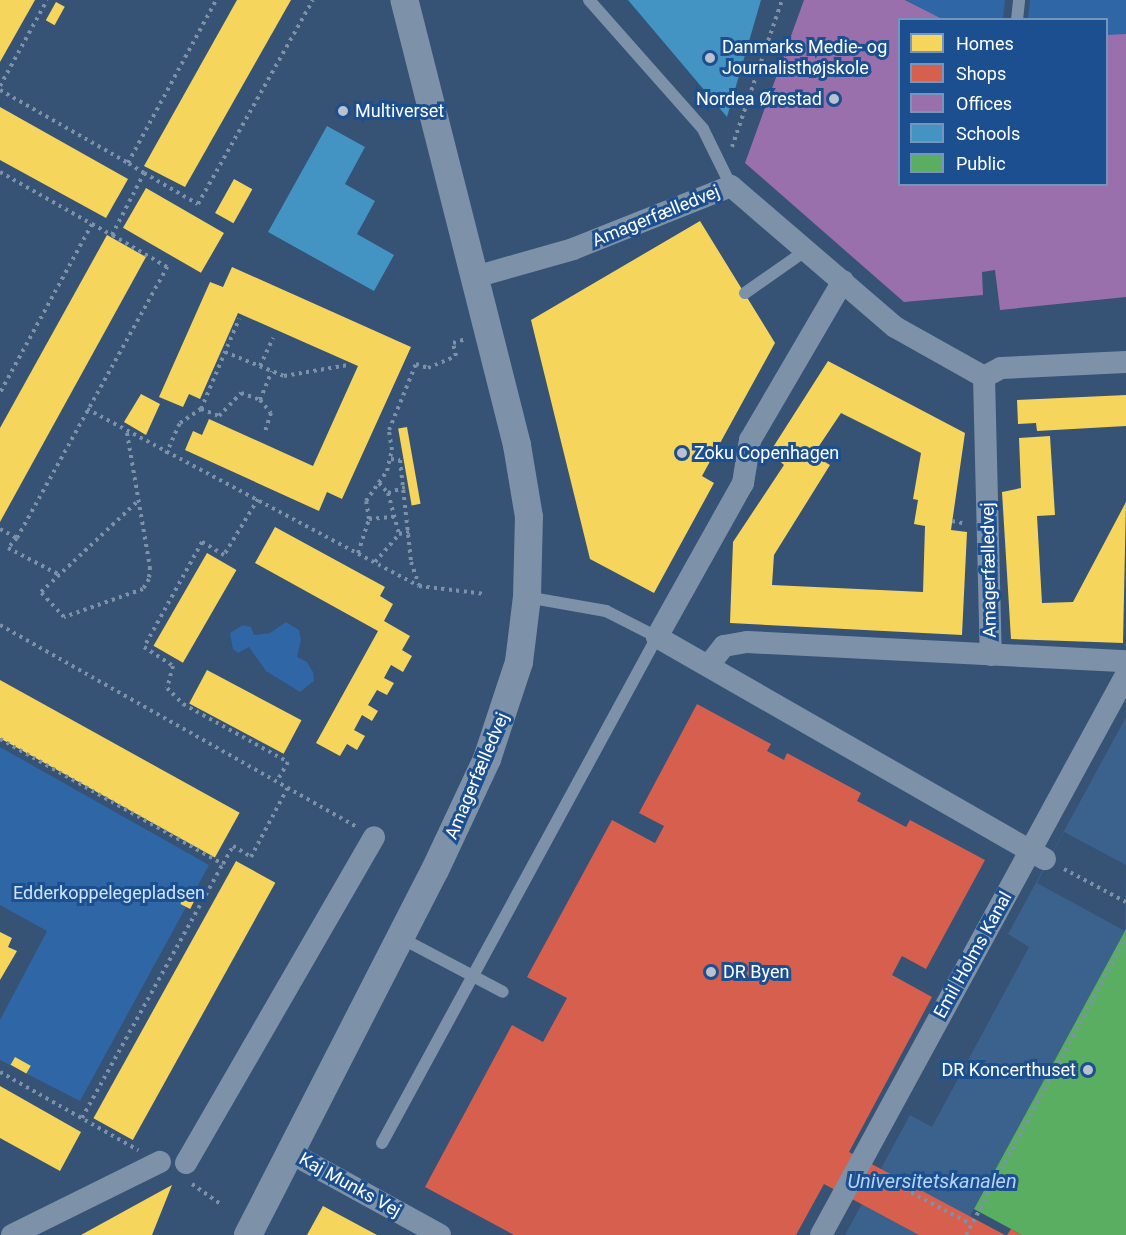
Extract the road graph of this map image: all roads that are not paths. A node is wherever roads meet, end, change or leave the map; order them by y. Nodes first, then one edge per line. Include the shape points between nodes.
1 (404, 0) edge
2 (589, 0) edge
3 (1019, 0) edge
4 (1017, 18) edge
5 (731, 186) junction
6 (805, 251) junction
7 (475, 277) junction
8 (843, 281) junction
9 (745, 293) dead end
10 (1126, 362) edge
11 (984, 377) junction
12 (527, 597) junction
13 (657, 637) junction
14 (991, 654) junction
15 (1126, 661) edge
16 (709, 665) junction
17 (1126, 675) edge
18 (374, 837) road end
19 (1038, 854) junction
20 (401, 938) junction
21 (472, 975) junction
22 (503, 992) dead end
23 (382, 1143) dead end
24 (291, 1153) junction
25 (160, 1162) road end
26 (186, 1164) dead end
27 (411, 1228) edge
28 (12, 1235) edge
29 (248, 1235) edge
30 (440, 1235) edge
31 (821, 1235) edge

1 - 7 street, Amagerfælledvej
2 - 5 lane via 703,129
3 - 4 lane
5 - 6 street, Amagerfælledvej
5 - 7 street, Amagerfælledvej via 573,249
6 - 8 street, Amagerfælledvej
6 - 9 lane
7 - 12 street, Amagerfælledvej via 517,445 530,517
8 - 11 street, Amagerfælledvej via 895,327
8 - 13 street via 750,440 743,483
10 - 11 street via 1001,368
11 - 14 street, Amagerfælledvej
12 - 13 lane via 606,611
12 - 20 street, Amagerfælledvej via 519,662 501,722
13 - 16 street
13 - 21 lane
14 - 15 street, Amagerfælledvej
14 - 16 street, Amagerfælledvej via 747,642 724,646
16 - 19 street
17 - 19 street, Emil Holms Kanal
18 - 26 street
19 - 31 street, Emil Holms Kanal via 1008,891
20 - 21 lane
20 - 24 street, Amagerfælledvej
21 - 22 lane
21 - 23 lane
24 - 27 street, Kaj Munks Vej
24 - 29 street, Amagerfælledvej
25 - 28 street
27 - 30 street, Kaj Munks Vej

